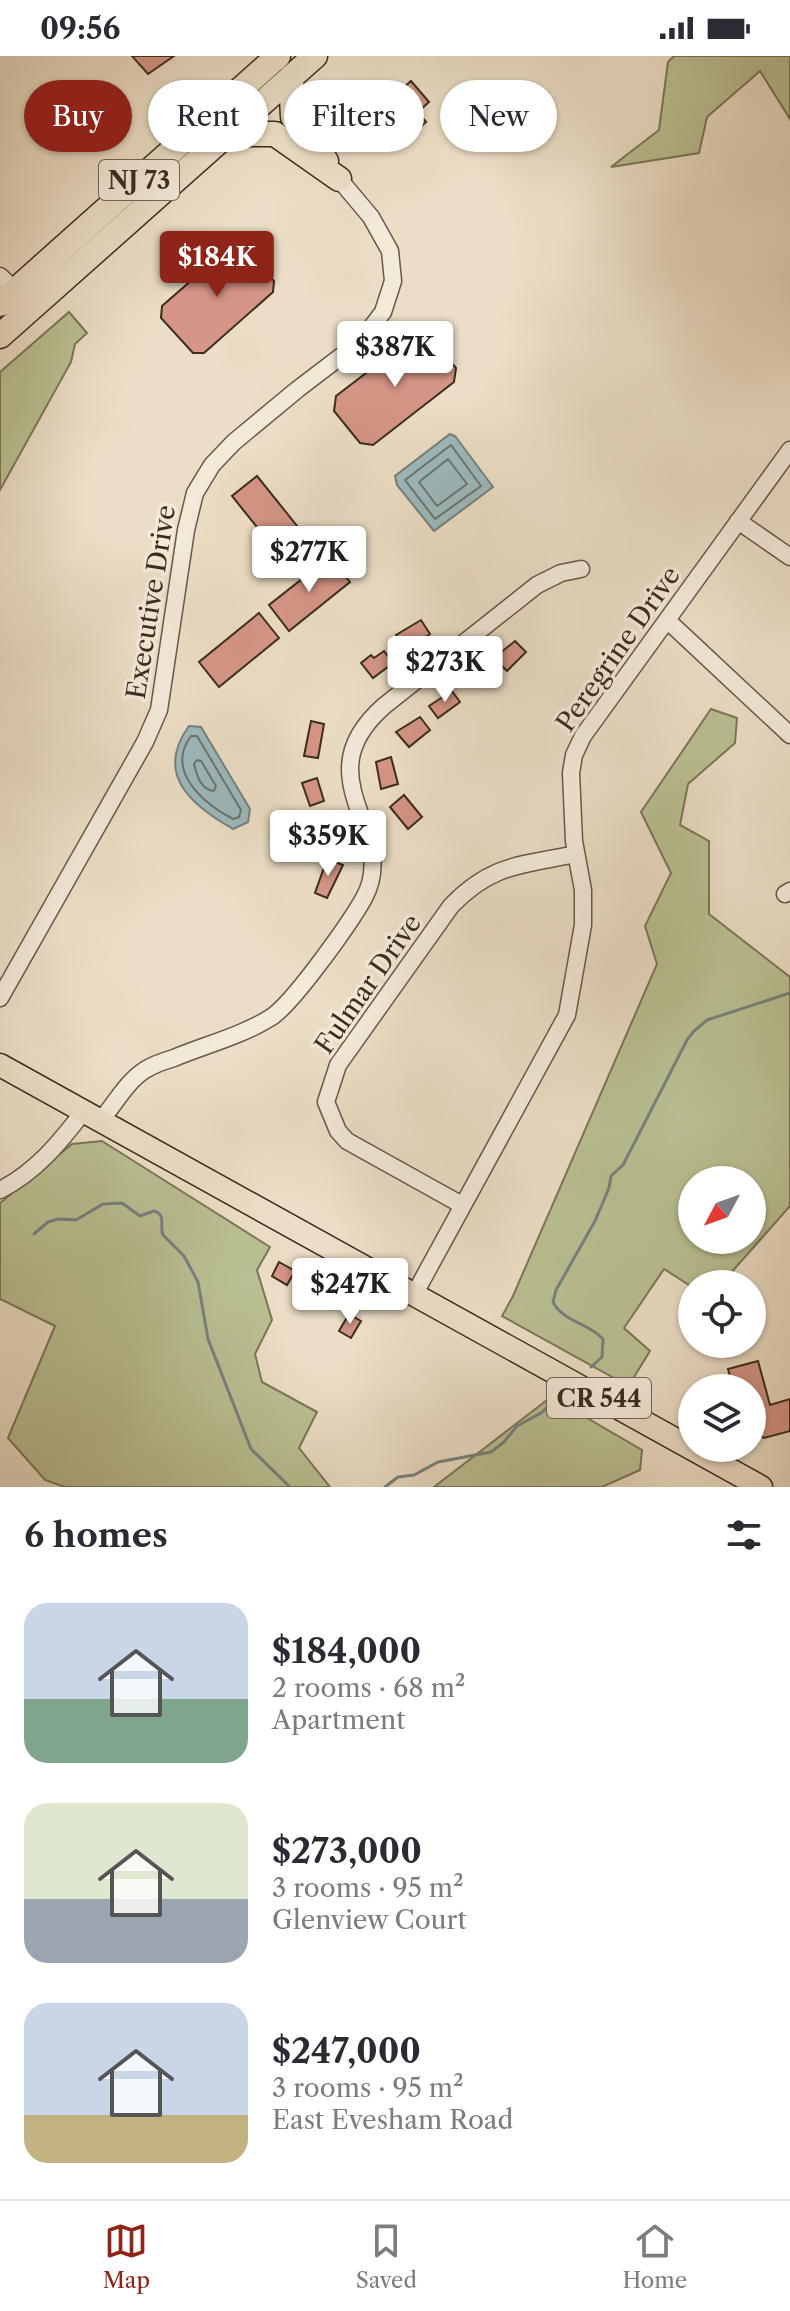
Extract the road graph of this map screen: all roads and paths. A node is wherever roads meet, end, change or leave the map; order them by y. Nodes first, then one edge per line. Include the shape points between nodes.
1 (278, 56) edge
2 (315, 56) edge
3 (291, 77) junction
4 (268, 97) edge
5 (268, 134) edge
6 (207, 152) edge
7 (339, 179) junction
8 (5, 290) edge
9 (1, 336) edge
10 (790, 450) edge
11 (738, 521) junction
12 (790, 557) edge
13 (581, 569) dead end
14 (667, 620) junction
15 (790, 735) edge
16 (576, 854) junction
17 (0, 998) edge
18 (0, 1065) edge
19 (93, 1116) junction
20 (0, 1190) edge
21 (462, 1205) junction
22 (414, 1295) junction
23 (761, 1487) edge

1 - 8 highway, NJ 73
2 - 3 highway, NJ 73
3 - 4 highway, NJ 73
3 - 7 highway via 293,117
5 - 7 highway
6 - 9 highway, NJ 73
7 - 17 street, Executive Drive via 371,217 390,251 393,281 383,312 361,341 234,442 195,493 159,710
8 - 9 highway via 20,310
10 - 11 street, Peregrine Drive
11 - 12 street
11 - 14 street, Peregrine Drive
13 - 19 street via 537,585 362,728 354,742 350,773 372,858 370,885 350,920 281,1009 255,1025 148,1068
14 - 15 street
14 - 16 street, Peregrine Drive via 574,755
16 - 21 street, Peregrine Drive via 583,925 567,1015
16 - 21 street, Fulmar Drive via 504,869 465,892 338,1065 327,1095 330,1116 347,1141
18 - 19 main road, CR 544
19 - 20 street
19 - 22 main road, CR 544
21 - 22 street, Peregrine Drive
22 - 23 main road, CR 544

